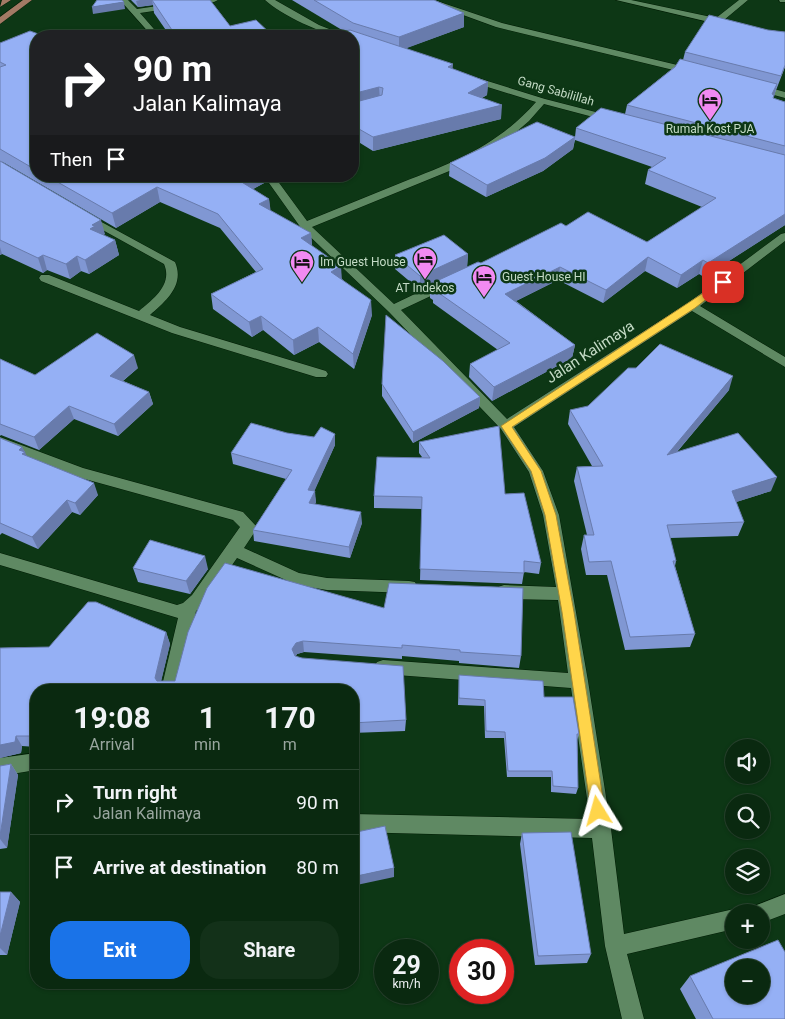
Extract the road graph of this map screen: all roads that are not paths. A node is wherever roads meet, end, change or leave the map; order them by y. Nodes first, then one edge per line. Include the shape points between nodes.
1 (7, 0) edge
2 (28, 0) edge
3 (124, 0) edge
4 (214, 0) edge
5 (269, 0) edge
6 (426, 0) edge
7 (620, 0) edge
8 (744, 0) edge
9 (0, 5) edge
10 (134, 12) junction
11 (0, 21) edge
12 (718, 21) junction
13 (733, 25) edge
14 (150, 30) edge
15 (325, 30) edge
16 (708, 75) edge
17 (462, 76) edge
18 (746, 85) edge
19 (785, 95) edge
20 (542, 101) junction
21 (626, 123) edge
22 (273, 182) edge
23 (74, 210) edge
24 (305, 226) junction
25 (785, 236) edge
26 (462, 276) edge
27 (44, 278) dead end
28 (692, 306) junction
29 (392, 309) junction
30 (140, 317) junction
31 (784, 360) edge
32 (321, 374) dead end
33 (506, 426) junction
34 (0, 442) edge
35 (234, 550) junction
36 (0, 559) edge
37 (426, 588) edge
38 (486, 591) edge
39 (565, 594) junction
40 (189, 608) junction
41 (363, 666) edge
42 (579, 682) junction
43 (171, 684) edge
44 (30, 763) edge
45 (0, 767) edge
46 (359, 823) edge
47 (601, 829) junction
48 (785, 904) edge
49 (770, 910) edge
50 (725, 921) edge
51 (614, 946) junction
52 (633, 1019) edge

1 - 9 main road
2 - 11 main road
3 - 10 street
4 - 10 street
5 - 15 street
6 - 16 street via 499,24
7 - 12 street
8 - 12 street
10 - 14 street
12 - 13 street
17 - 20 street, Gang Sabilillah
18 - 19 street
20 - 21 street, Gang Sabilillah
20 - 24 street via 498,142 465,161
22 - 24 street
23 - 30 street via 169,262 174,269 169,290
24 - 29 street
25 - 28 street, Jalan Kalimaya
26 - 29 street
27 - 30 street
28 - 31 street
28 - 33 street, Jalan Kalimaya
29 - 33 street
30 - 32 street
33 - 39 street via 536,471 551,515
34 - 35 street via 79,472 238,516 248,526
35 - 37 street via 297,579 327,584
35 - 40 street
36 - 40 street via 159,608 176,612
38 - 39 street
39 - 42 street
40 - 43 street
41 - 42 street
42 - 47 street
44 - 45 street
46 - 47 street
47 - 51 street
48 - 49 street
50 - 51 street
51 - 52 street

